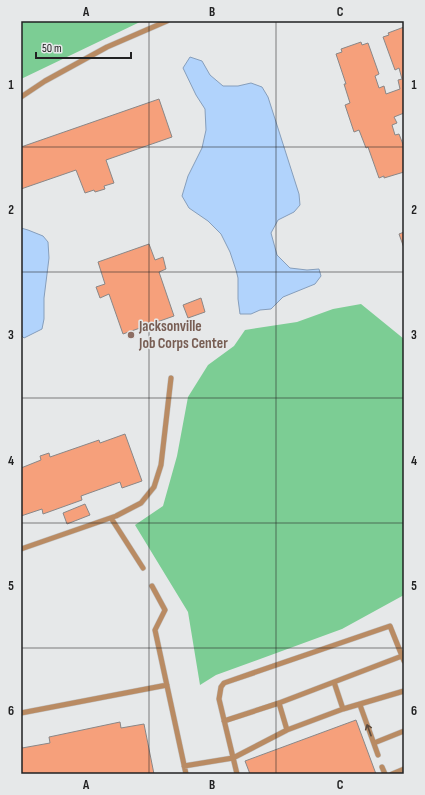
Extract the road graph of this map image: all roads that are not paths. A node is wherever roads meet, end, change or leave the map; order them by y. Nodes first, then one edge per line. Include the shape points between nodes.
1 (167, 21) edge
2 (21, 97) edge
3 (171, 378) dead end
4 (111, 518) junction
5 (21, 549) edge
6 (143, 568) dead end
7 (152, 586) dead end
8 (403, 659) edge
9 (334, 682) junction
10 (167, 685) junction
11 (404, 691) edge
12 (279, 703) junction
13 (360, 705) junction
14 (343, 710) junction
15 (21, 713) edge
16 (224, 721) junction
17 (287, 730) junction
18 (404, 731) edge
19 (374, 743) junction
20 (378, 755) dead end
21 (233, 758) junction
22 (184, 766) junction
23 (382, 767) dead end
24 (404, 769) edge
25 (186, 774) edge
26 (237, 774) edge
27 (385, 774) edge
28 (392, 774) edge

1 - 2 lane via 108,47
3 - 4 lane via 161,465 154,487 142,503
4 - 5 lane
4 - 6 lane
7 - 10 lane via 165,610 155,630
8 - 9 lane
8 - 16 lane via 390,626 224,683 220,687 219,699
9 - 12 lane
9 - 14 lane
10 - 15 lane
10 - 22 lane
11 - 13 lane
12 - 16 lane
12 - 17 lane
13 - 14 lane
19 -> 13 lane
14 - 17 lane
16 - 21 lane
17 - 21 lane
18 - 19 lane
19 - 20 lane
21 - 22 lane
21 - 26 lane
22 - 25 lane
23 - 27 lane
24 - 28 lane

